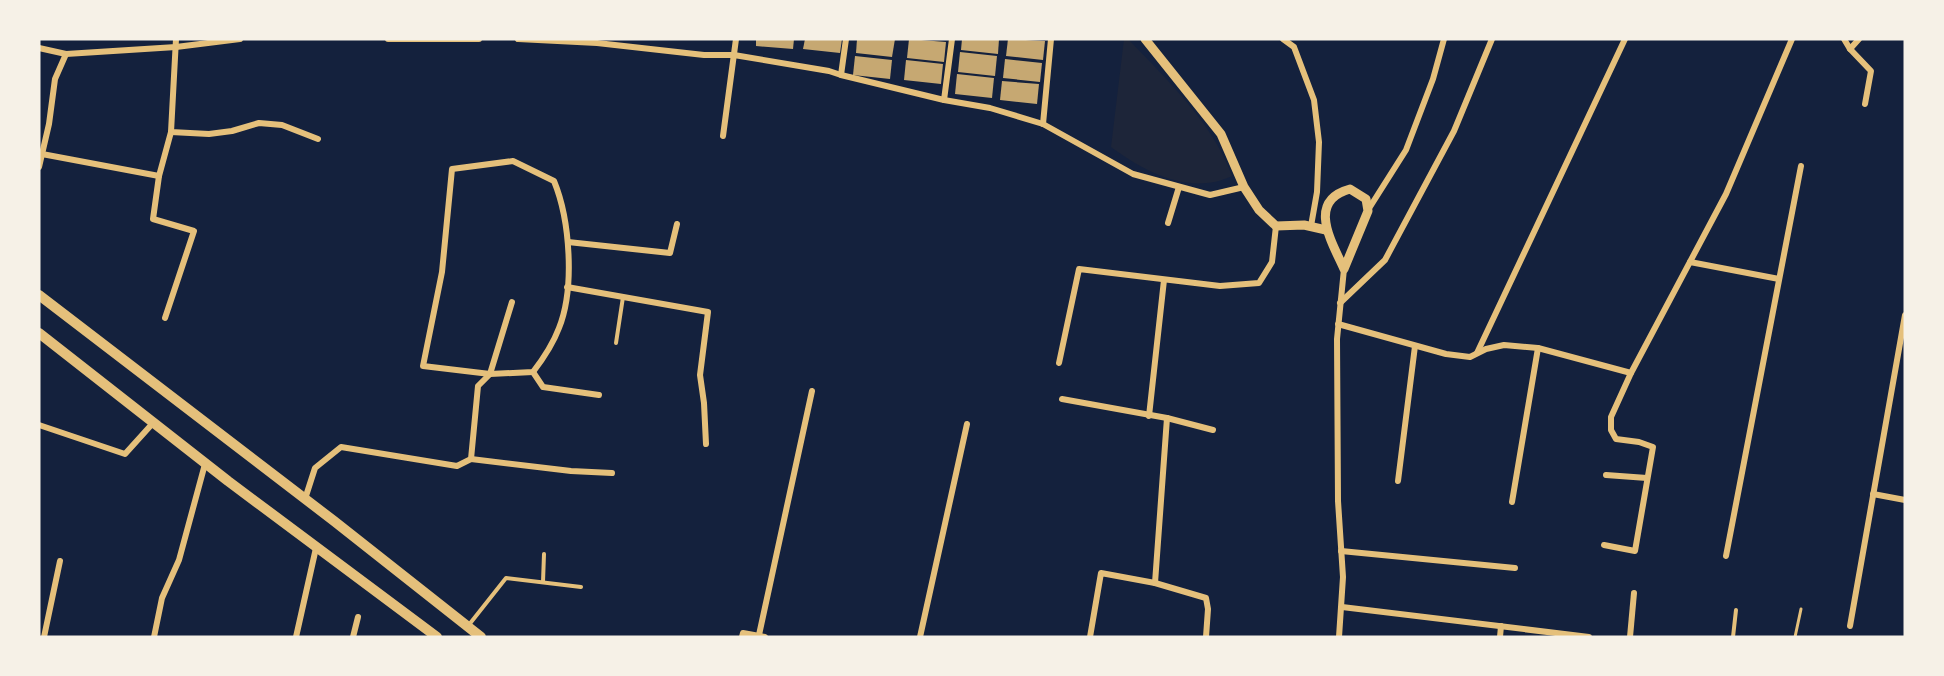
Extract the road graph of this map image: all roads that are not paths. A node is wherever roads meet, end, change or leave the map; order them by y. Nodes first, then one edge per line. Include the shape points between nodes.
1 (176, 39) edge
2 (240, 39) edge
3 (388, 39) edge
4 (479, 39) edge
5 (518, 39) edge
6 (736, 39) edge
7 (846, 39) edge
8 (952, 39) edge
9 (1051, 39) edge
10 (1145, 39) edge
11 (1283, 39) edge
12 (1444, 39) edge
13 (1492, 39) edge
14 (1625, 39) edge
15 (1791, 39) edge
16 (1844, 39) edge
17 (1859, 39) edge
18 (597, 41) edge
19 (176, 47) junction
20 (39, 48) edge
21 (1850, 50) junction
22 (66, 54) junction
23 (734, 56) junction
24 (841, 75) junction
25 (944, 100) junction
26 (1865, 104) dead end
27 (1043, 124) junction
28 (171, 132) junction
29 (723, 136) dead end
30 (318, 139) dead end
31 (42, 154) junction
32 (1801, 166) dead end
33 (39, 167) edge
34 (159, 176) junction
35 (1179, 187) junction
36 (1244, 187) junction
37 (1368, 211) junction
38 (1168, 223) dead end
39 (677, 224) dead end
40 (1276, 226) junction
41 (1311, 226) junction
42 (1326, 230) junction
43 (568, 242) junction
44 (1690, 262) junction
45 (1344, 269) junction
46 (1779, 279) junction
47 (1164, 280) junction
48 (567, 287) junction
49 (39, 296) edge
50 (623, 297) junction
51 (513, 302) dead end
52 (1340, 303) junction
53 (1905, 315) edge
54 (165, 318) dead end
55 (1338, 324) junction
56 (39, 333) edge
57 (616, 343) dead end
58 (1415, 346) junction
59 (1538, 348) junction
60 (1477, 353) junction
61 (1059, 363) dead end
62 (533, 372) junction
63 (1631, 373) junction
64 (490, 374) junction
65 (812, 391) dead end
66 (599, 395) dead end
67 (1062, 399) dead end
68 (1149, 416) junction
69 (1167, 418) junction
70 (153, 423) junction
71 (967, 424) dead end
72 (39, 425) edge
73 (1213, 430) dead end
74 (706, 444) dead end
75 (471, 459) junction
76 (205, 464) junction
77 (612, 473) dead end
78 (1606, 475) dead end
79 (1647, 478) junction
80 (1398, 481) dead end
81 (1873, 494) junction
82 (305, 499) junction
83 (1905, 500) edge
84 (1512, 502) dead end
85 (1604, 544) dead end
86 (316, 548) junction
87 (1341, 551) junction
88 (544, 554) dead end
89 (1726, 556) dead end
90 (60, 561) dead end
91 (1515, 568) dead end
92 (543, 582) junction
93 (1155, 583) junction
94 (581, 587) dead end
95 (1634, 593) dead end
96 (1342, 607) junction
97 (1736, 610) dead end
98 (358, 617) dead end
99 (468, 626) junction
100 (1500, 626) junction
101 (1850, 626) dead end
102 (762, 636) edge
103 (44, 637) edge
104 (154, 637) edge
105 (296, 637) edge
106 (353, 637) edge
107 (438, 637) edge
108 (481, 637) edge
109 (742, 637) edge
110 (920, 637) edge
111 (1090, 637) edge
112 (1206, 637) edge
113 (1339, 637) edge
114 (1500, 637) edge
115 (1589, 637) edge
116 (1630, 637) edge
117 (1732, 637) edge

1 - 19 street
2 - 19 street
3 - 4 street
5 - 18 street
6 - 23 street
7 - 24 street
8 - 25 street
9 - 27 street
10 - 36 street via 1221,134
11 - 41 street via 1294,47 1314,100 1319,142
12 - 37 street via 1406,150
13 - 52 street via 1454,131 1385,260
14 - 60 street
15 - 44 street via 1726,194
16 - 21 street
17 - 21 street
18 - 23 street
19 - 22 street
19 - 28 street
20 - 22 street
21 - 26 street via 1871,71
22 - 31 street via 55,79
23 - 24 street
23 - 29 street
24 - 25 street
25 - 27 street via 990,108
27 - 35 street via 1133,174
28 - 30 street via 209,134 259,123 282,125
28 - 34 street
31 - 33 street
31 - 34 street
32 - 46 street
34 - 54 street via 153,219 194,231
35 - 36 street via 1210,195
35 - 38 street
36 - 40 street
37 - 42 street via 1366,199 1360,194 1350,189 1338,192 1329,201
37 - 45 street
39 - 43 street via 670,253
40 - 41 street
40 - 47 street via 1272,262 1259,283 1220,286
41 - 42 street
42 - 45 street
43 - 48 street
43 - 64 street via 554,181 513,161 452,169 442,272 423,366
44 - 46 street
44 - 63 street
45 - 52 street
46 - 89 street
47 - 61 street via 1079,269
47 - 68 street
48 - 50 street
48 - 62 street via 560,328
49 - 82 main road
50 - 57 lane
50 - 74 street via 708,312 700,375
51 - 64 street
52 - 55 street
53 - 81 street
55 - 58 street
55 - 87 street
56 - 70 main road
58 - 60 street via 1470,357
58 - 80 street
59 - 60 street via 1504,345
59 - 63 street
59 - 84 street
62 - 64 street
62 - 66 street via 543,387
63 - 79 street via 1611,417 1611,430 1616,439 1653,447
64 - 75 street via 478,386
65 - 102 street
67 - 68 street
68 - 69 street
69 - 73 street
69 - 93 street
70 - 72 street via 125,454
70 - 76 main road
71 - 110 street
75 - 77 street
75 - 82 street via 457,466 341,447 315,468
76 - 86 main road
76 - 104 street via 179,560 162,598
78 - 79 street
79 - 85 street via 1635,551
81 - 83 street
81 - 101 street
82 - 99 main road
86 - 105 street
86 - 107 main road
87 - 91 street
87 - 96 street
88 - 92 lane
90 - 103 street
92 - 94 lane
92 - 99 lane via 506,578
93 - 111 street via 1101,573
93 - 112 street via 1206,598
95 - 116 street
96 - 100 street
96 - 113 street
97 - 117 lane
98 - 106 street
99 - 108 main road
100 - 114 street
100 - 115 street
102 - 109 street via 743,633

